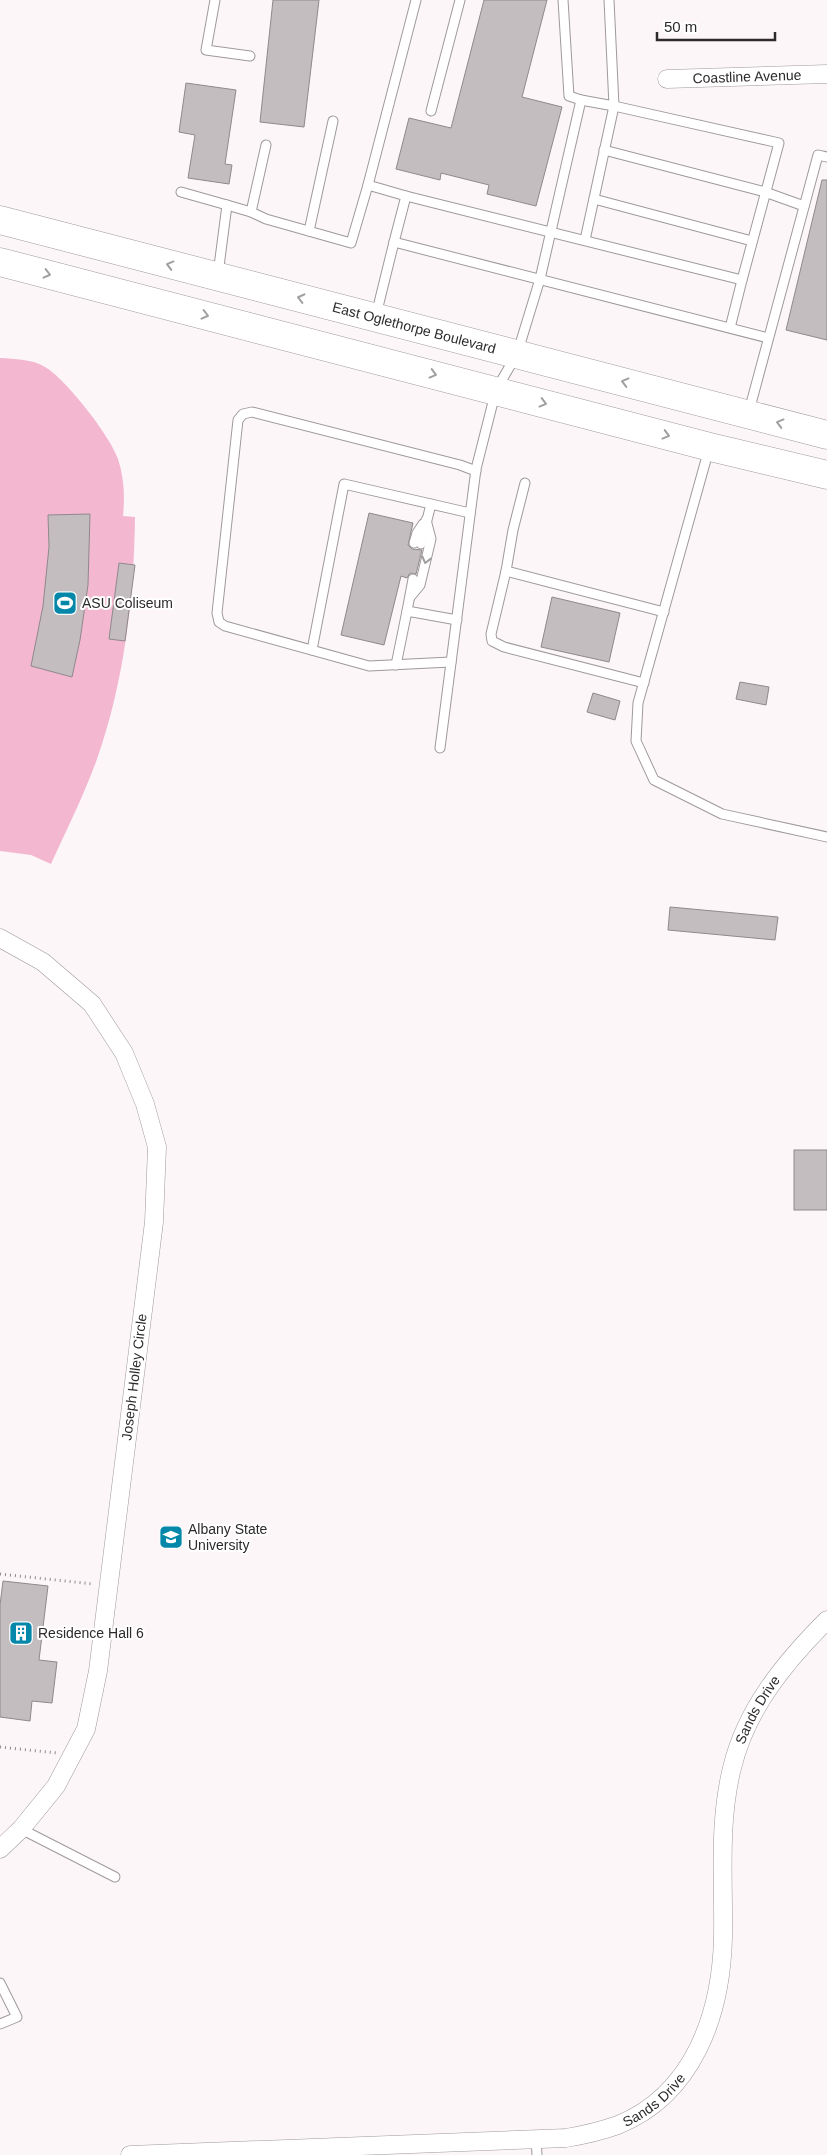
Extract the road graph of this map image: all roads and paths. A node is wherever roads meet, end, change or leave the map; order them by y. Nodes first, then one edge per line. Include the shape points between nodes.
1 (215, 0) edge
2 (416, 0) edge
3 (460, 0) edge
4 (563, 0) edge
5 (609, 0) edge
6 (250, 56) dead end
7 (827, 74) edge
8 (667, 79) dead end
9 (581, 100) junction
10 (614, 106) junction
11 (431, 111) dead end
12 (334, 121) dead end
13 (266, 145) dead end
14 (604, 150) junction
15 (827, 157) edge
16 (368, 185) junction
17 (180, 192) dead end
18 (766, 192) junction
19 (406, 196) junction
20 (594, 199) junction
21 (227, 205) junction
22 (804, 206) junction
23 (251, 212) junction
24 (0, 220) edge
25 (309, 231) junction
26 (552, 232) junction
27 (585, 240) junction
28 (752, 241) junction
29 (394, 242) junction
30 (0, 262) edge
31 (217, 277) junction
32 (540, 279) junction
33 (742, 280) junction
34 (376, 317) junction
35 (730, 328) junction
36 (768, 338) junction
37 (517, 354) junction
38 (496, 390) junction
39 (748, 415) junction
40 (826, 431) edge
41 (710, 447) junction
42 (476, 471) junction
43 (827, 475) edge
44 (525, 483) dead end
45 (430, 504) junction
46 (470, 513) junction
47 (426, 520) junction
48 (417, 544) dead end
49 (506, 571) junction
50 (410, 579) dead end
51 (410, 597) junction
52 (408, 611) junction
53 (664, 612) junction
54 (457, 620) junction
55 (312, 650) junction
56 (451, 662) junction
57 (396, 665) junction
58 (644, 683) junction
59 (440, 748) dead end
60 (827, 837) edge
61 (0, 938) edge
62 (0, 1574) edge
63 (109, 1586) junction
64 (827, 1620) edge
65 (0, 1747) edge
66 (72, 1755) junction
67 (21, 1829) junction
68 (0, 1849) edge
69 (115, 1878) dead end
70 (0, 1983) edge
71 (0, 2024) edge
72 (537, 2147) edge
73 (130, 2155) edge

1 - 6 lane via 206,50
2 - 16 lane
3 - 11 lane
4 - 9 lane via 569,96
5 - 10 lane
7 - 8 street, Coastline Avenue
9 - 10 lane
9 - 26 lane
10 - 14 lane
10 - 18 lane via 779,143
12 - 25 lane
13 - 23 lane
14 - 18 lane
14 - 20 lane
15 - 22 lane via 818,155
16 - 19 lane
16 - 25 lane via 351,243
17 - 21 lane
18 - 22 lane
18 - 28 lane
19 - 26 lane
19 - 29 lane
20 - 27 lane
20 - 28 lane
21 - 23 lane
21 - 31 lane
22 - 36 lane
23 - 25 lane
31 -> 24 main road, East Oglethorpe Boulevard
26 - 27 lane
26 - 32 lane
27 - 33 lane
28 - 33 lane
29 - 32 lane
29 - 34 lane
30 -> 38 main road
34 -> 31 main road, East Oglethorpe Boulevard
32 - 35 lane
32 - 37 lane
33 - 35 lane
34 - 37 main road, East Oglethorpe Boulevard
35 - 36 lane
36 - 39 lane
37 - 38 lane
39 -> 37 main road, East Oglethorpe Boulevard
38 -> 41 main road
38 - 42 lane
40 -> 39 main road, East Oglethorpe Boulevard
41 - 43 main road
41 - 53 lane
42 - 46 lane
42 - 55 lane via 252,412 243,414 238,420 217,613 225,626
44 - 49 lane
45 - 46 lane
45 - 47 lane
45 - 55 lane via 344,484
46 - 54 lane
47 - 48 lane via 417,533
47 -> 51 lane via 431,538 420,585
49 - 53 lane
49 - 58 lane via 492,641 504,647
50 - 51 lane
51 - 52 lane
52 - 54 lane
52 - 57 lane
53 - 58 lane
54 - 56 lane
55 - 57 lane via 369,666
56 - 57 lane
56 - 59 lane
58 - 60 lane via 638,703 636,741 654,780 722,814
61 - 63 street, Joseph Holley Circle via 44,962 92,1004 124,1053 145,1104 157,1147 154,1222
62 - 63 path
63 - 66 street, Joseph Holley Circle via 98,1671 86,1729
64 - 72 street, Sands Drive via 772,1682 741,1739 732,1767 723,1827 723,1940 718,1992 706,2033 694,2057 679,2079 643,2111 600,2131
65 - 66 path
66 - 67 street, Joseph Holley Circle via 56,1786
67 - 68 street, Joseph Holley Circle
67 - 69 lane
70 - 71 lane via 17,2017
72 - 73 street, Sands Drive

